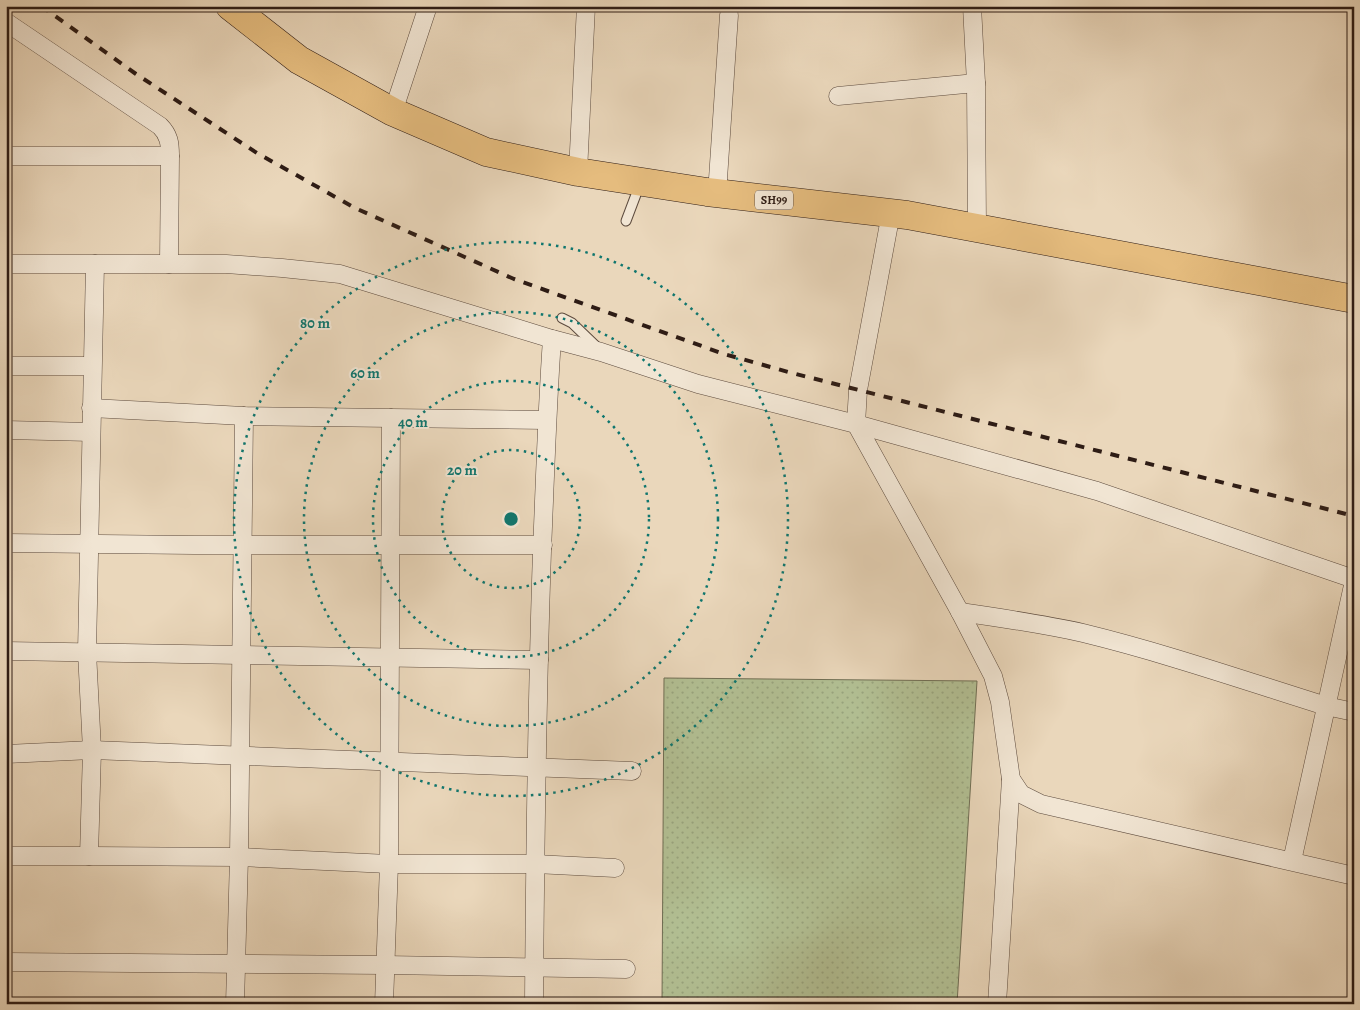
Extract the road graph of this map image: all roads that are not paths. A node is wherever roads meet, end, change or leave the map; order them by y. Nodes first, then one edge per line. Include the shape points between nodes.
1 (230, 6) edge
2 (428, 6) edge
3 (586, 6) edge
4 (972, 6) edge
5 (729, 15) dead end
6 (6, 22) edge
7 (976, 83) junction
8 (838, 96) dead end
9 (393, 112) junction
10 (6, 156) edge
11 (170, 156) junction
12 (578, 172) junction
13 (640, 182) junction
14 (717, 194) junction
15 (891, 213) junction
16 (626, 221) dead end
17 (977, 228) junction
18 (6, 264) edge
19 (94, 264) junction
20 (169, 264) junction
21 (1354, 299) edge
22 (562, 318) dead end
23 (552, 339) junction
24 (601, 352) junction
25 (6, 366) edge
26 (91, 366) junction
27 (91, 408) junction
28 (244, 416) junction
29 (391, 418) junction
30 (546, 420) junction
31 (856, 424) junction
32 (6, 430) edge
33 (91, 432) junction
34 (6, 543) edge
35 (90, 544) junction
36 (390, 545) junction
37 (543, 545) junction
38 (243, 546) junction
39 (1354, 580) edge
40 (960, 612) junction
41 (6, 651) edge
42 (87, 652) junction
43 (240, 655) junction
44 (390, 657) junction
45 (539, 660) junction
46 (1326, 706) junction
47 (1354, 712) edge
48 (92, 750) junction
49 (6, 754) edge
50 (239, 755) junction
51 (389, 763) junction
52 (537, 766) junction
53 (632, 771) dead end
54 (1010, 779) junction
55 (6, 856) edge
56 (89, 856) junction
57 (239, 857) junction
58 (1292, 861) junction
59 (389, 864) junction
60 (535, 864) junction
61 (615, 868) dead end
62 (1354, 876) edge
63 (6, 962) edge
64 (236, 965) junction
65 (385, 965) junction
66 (534, 968) junction
67 (626, 969) dead end
68 (235, 1004) edge
69 (384, 1004) edge
70 (534, 1004) edge
71 (997, 1004) edge

1 - 9 main road, SH99 via 299,60
2 - 9 street
3 - 12 street
4 - 7 street
5 - 14 street
6 - 11 street via 160,126 167,133
7 - 8 street
7 - 17 street
9 - 12 main road, SH99 via 486,152
10 - 11 street
11 - 20 street
12 - 13 main road, SH99
13 - 14 main road, SH99
13 - 16 lane
14 - 15 main road, SH99
15 - 17 main road, SH99
15 - 31 street via 858,390
17 - 21 main road, SH99
18 - 19 street
19 - 20 street
19 - 26 street
20 - 23 street via 226,264 340,274
22 - 24 lane via 578,328
23 - 24 street
23 - 30 street
24 - 31 street via 698,384
25 - 26 street
26 - 27 street
27 - 28 street
27 - 33 street
28 - 29 street
28 - 38 street
29 - 30 street
29 - 36 street
30 - 37 street
31 - 39 street via 1097,492
31 - 40 street
32 - 33 street
33 - 35 street
34 - 35 street
35 - 38 street
35 - 42 street
36 - 37 street
36 - 38 street
36 - 44 street
37 - 45 street
38 - 43 street
39 - 46 street
40 - 46 street via 1083,633
40 - 54 street via 993,676 1000,702
41 - 42 street
42 - 43 street
42 - 48 street
43 - 44 street
43 - 50 street
44 - 45 street
44 - 51 street
45 - 52 street
46 - 47 street
46 - 58 street
48 - 49 street
48 - 50 street
48 - 56 street
50 - 51 street
50 - 57 street
51 - 52 street
51 - 59 street
52 - 53 street
52 - 60 street
54 - 58 street via 1021,794 1041,804
54 - 71 street
55 - 56 street
56 - 57 street
57 - 59 street
57 - 64 street
58 - 62 street
59 - 60 street
59 - 65 street
60 - 61 street
60 - 66 street
63 - 64 street
64 - 65 street
64 - 68 street
65 - 66 street
65 - 69 street
66 - 67 street
66 - 70 street

